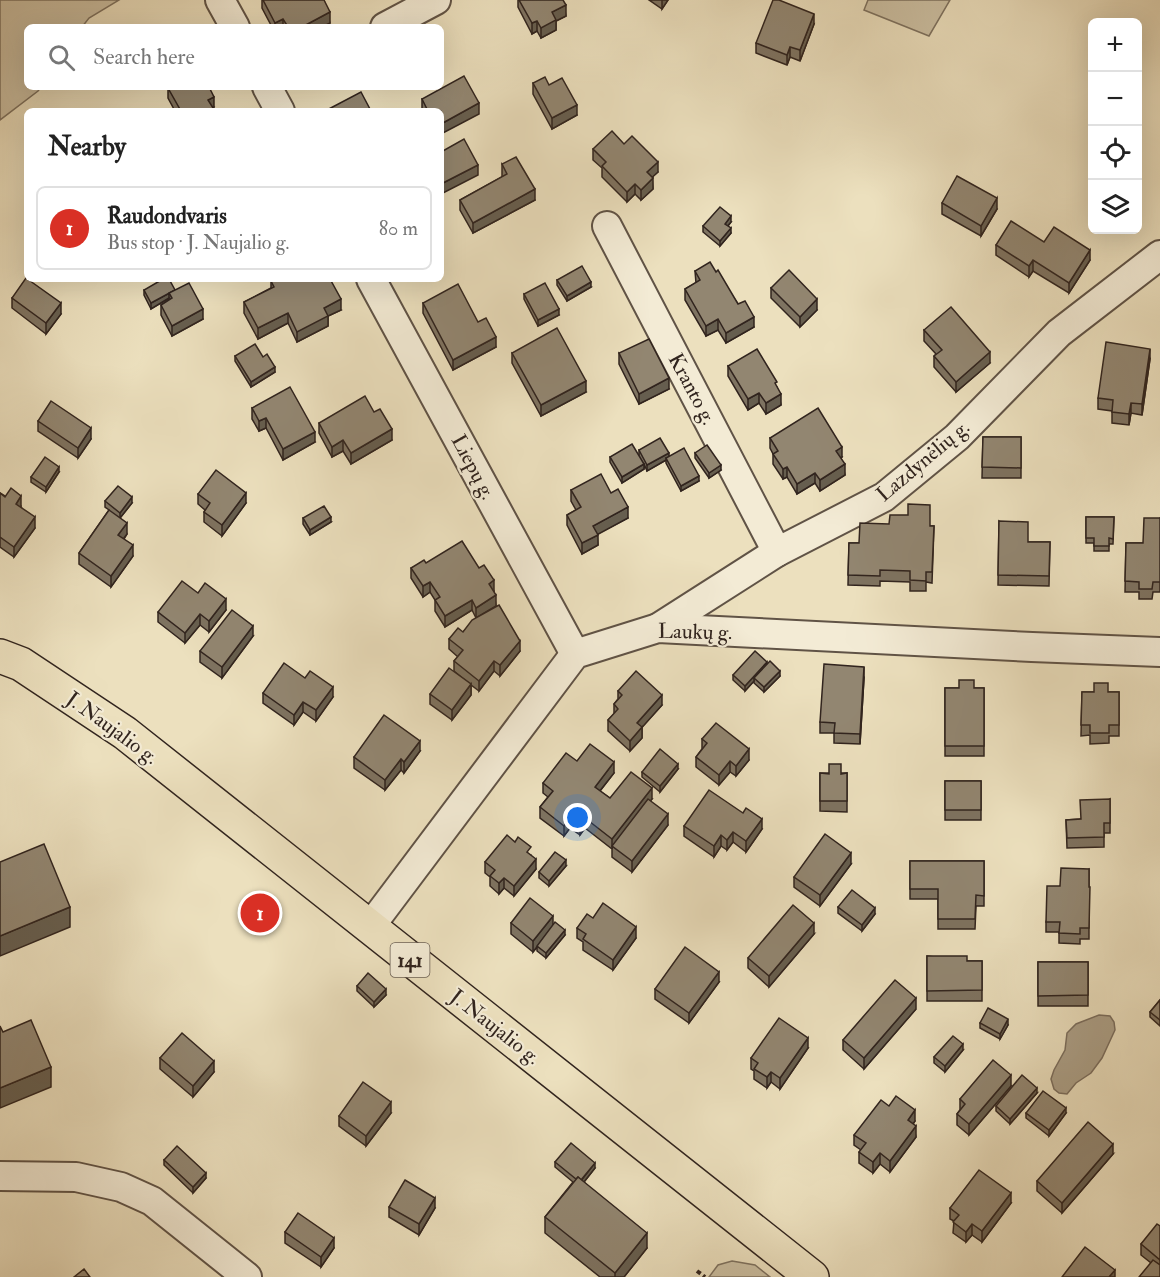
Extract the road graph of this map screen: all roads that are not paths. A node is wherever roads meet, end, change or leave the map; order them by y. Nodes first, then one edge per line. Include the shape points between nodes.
1 (220, 0) edge
2 (436, 0) edge
3 (233, 24) edge
4 (391, 24) edge
5 (607, 226) dead end
6 (1160, 255) edge
7 (373, 282) edge
8 (777, 552) junction
9 (658, 628) junction
10 (1160, 652) edge
11 (575, 654) junction
12 (7, 656) edge
13 (369, 928) junction
14 (0, 1176) edge
15 (247, 1277) edge
16 (812, 1277) edge

1 - 3 street
2 - 4 street
5 - 8 street, Kranto g.
6 - 8 street, Lazdynėlių g. via 1059,333 957,436 884,497
7 - 11 street, Liepų g.
8 - 9 street, Lazdynėlių g.
9 - 10 street, Laukų g.
9 - 11 street, Laukų g.
11 - 13 street
12 - 13 main road, J. Naujalio g. / 141 via 124,733
13 - 16 main road, J. Naujalio g. / 141
14 - 15 street via 76,1177 121,1187 152,1201

